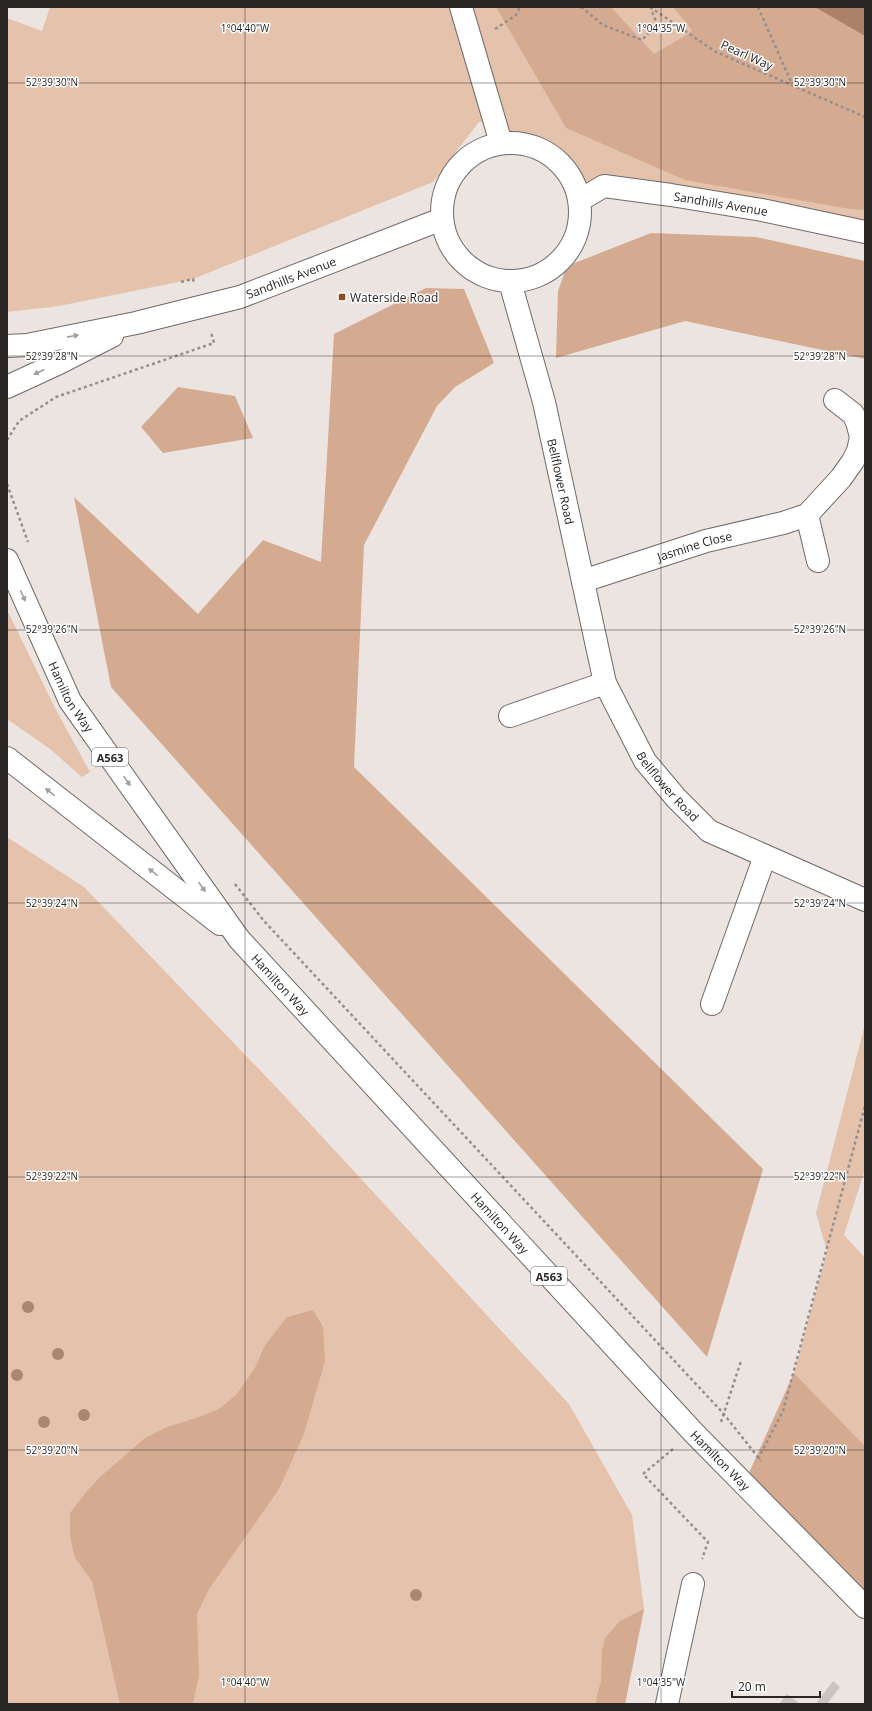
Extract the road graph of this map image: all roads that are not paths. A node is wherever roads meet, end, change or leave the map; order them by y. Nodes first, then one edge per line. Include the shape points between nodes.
1 (461, 7) edge
2 (501, 143) junction
3 (580, 200) junction
4 (442, 219) junction
5 (865, 232) edge
6 (510, 282) junction
7 (136, 323) junction
8 (7, 346) edge
9 (7, 388) edge
10 (835, 400) dead end
11 (807, 515) junction
12 (7, 560) edge
13 (818, 561) dead end
14 (583, 581) junction
15 (605, 683) junction
16 (510, 716) dead end
17 (7, 758) edge
18 (765, 856) junction
19 (865, 900) edge
20 (239, 939) junction
21 (712, 1004) dead end
22 (693, 1584) road end
23 (865, 1607) edge
24 (667, 1704) edge

1 - 2 main road
2 - 3 main road via 520,143 539,148 556,158 569,172
2 - 4 main road via 481,149 464,161 450,178 443,198
3 - 5 main road, Sandhills Avenue via 604,186 747,208
3 - 6 main road via 581,220 576,240 565,257 549,270 531,279
4 - 6 main road via 446,238 457,256 472,270 490,279
4 - 7 main road, Sandhills Avenue via 240,296
6 - 14 main road, Bellflower Road via 544,402
8 -> 7 main road, Sandhills Avenue via 27,345
7 -> 9 main road, Sandhills Avenue
10 - 11 main road, Jasmine Close via 852,414 857,422 861,437 858,451 841,478
11 - 13 main road
11 - 14 main road, Jasmine Close via 706,541
12 -> 20 main road, Hamilton Way / A563 via 70,701
14 - 15 main road, Bellflower Road
15 - 16 main road
15 - 18 main road, Bellflower Road via 645,761 676,798 709,831
20 -> 17 main road, Hamilton Way / A563
18 - 19 main road, Bellflower Road
18 - 21 main road
20 - 23 main road, Hamilton Way / A563 via 693,1432
22 - 24 main road

